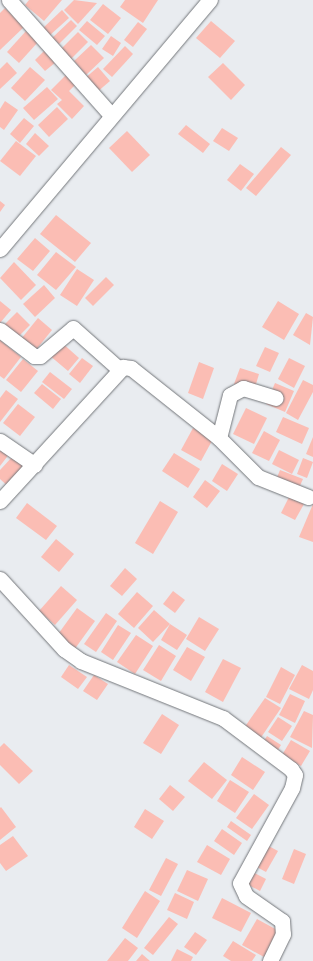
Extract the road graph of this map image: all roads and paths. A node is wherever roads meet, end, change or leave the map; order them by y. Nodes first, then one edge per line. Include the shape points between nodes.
1 (10, 0) edge
2 (210, 0) edge
3 (111, 115) junction
4 (0, 249) edge
5 (0, 330) edge
6 (119, 369) junction
7 (275, 398) dead end
8 (219, 438) junction
9 (0, 441) edge
10 (36, 465) junction
11 (308, 497) dead end
12 (0, 501) edge
13 (0, 578) edge
14 (270, 961) edge

1 - 3 street
2 - 3 street
3 - 4 street
5 - 6 street via 34,356 40,356 73,328
6 - 8 street via 131,368
6 - 10 street
7 - 8 street via 243,388 230,395
8 - 11 street via 258,477
9 - 10 street
10 - 12 street
13 - 14 street via 64,649 81,661 223,718 291,769 295,775 292,788 240,883 246,896 282,921 283,934

